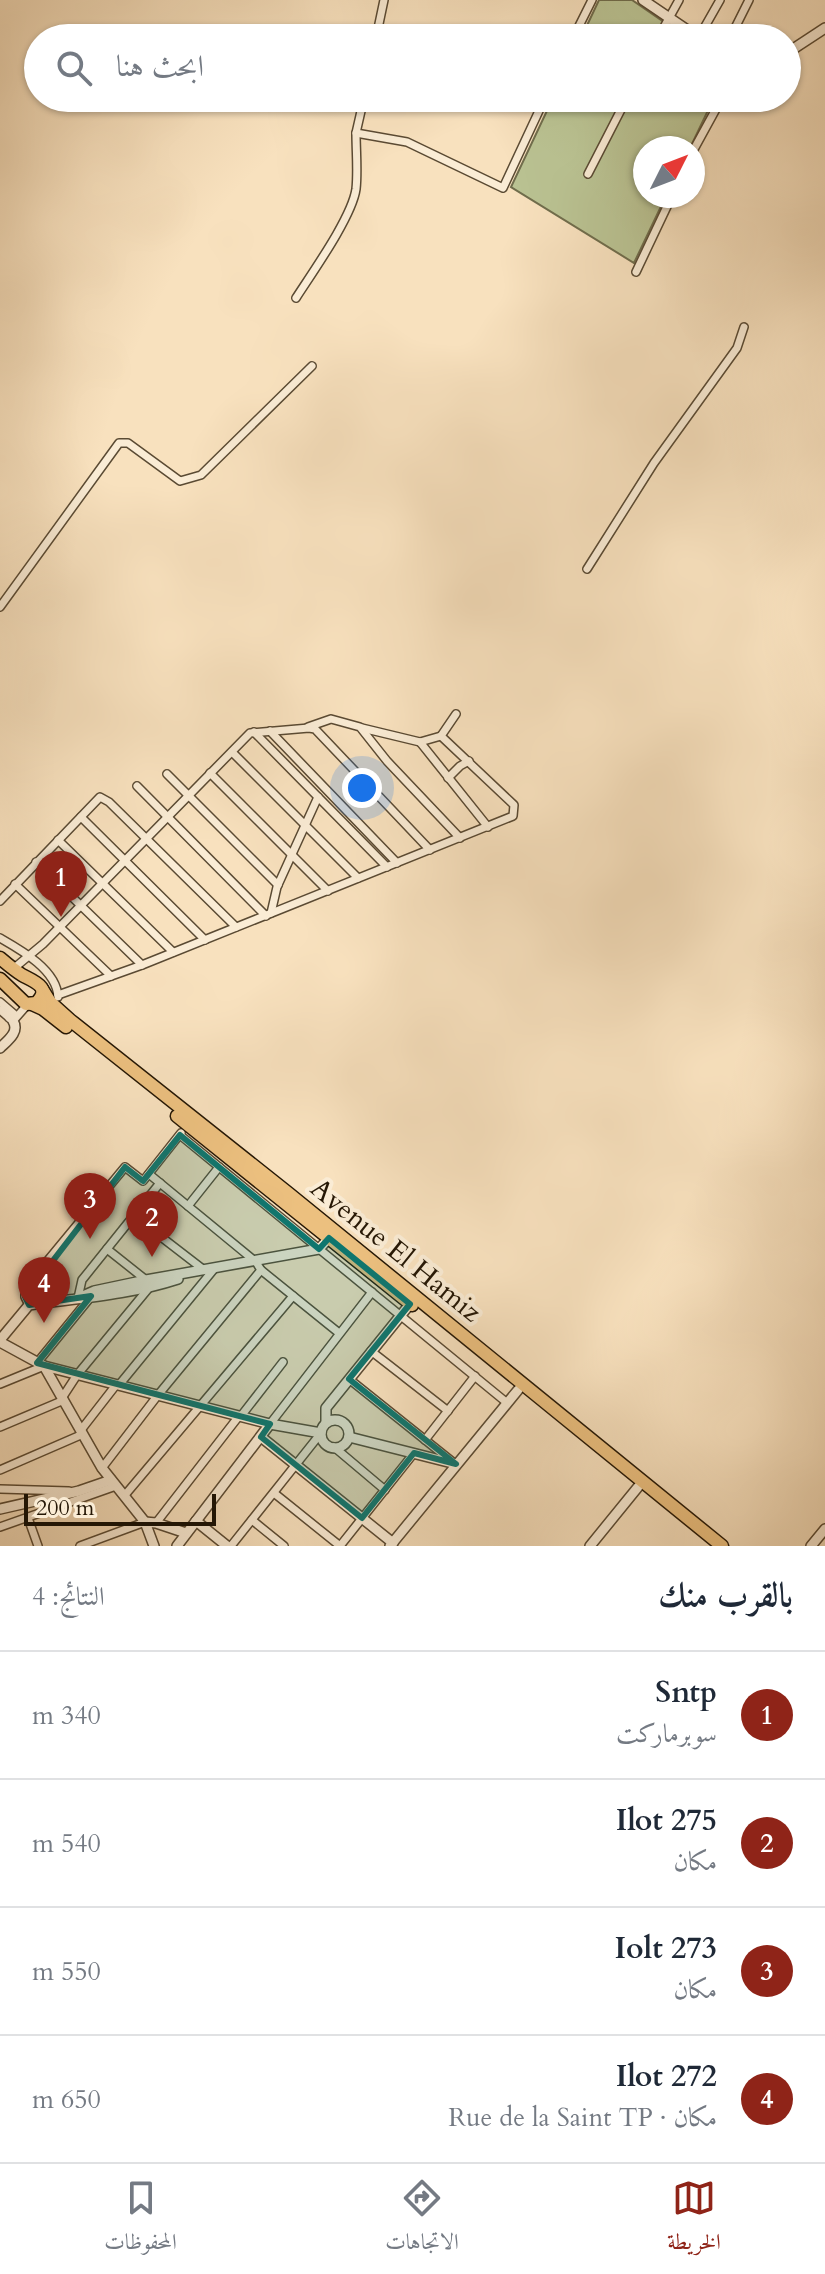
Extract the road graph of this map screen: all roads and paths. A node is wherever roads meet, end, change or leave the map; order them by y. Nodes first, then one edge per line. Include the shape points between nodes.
1 (384, 0) edge
2 (592, 0) edge
3 (643, 0) edge
4 (679, 0) edge
5 (720, 0) edge
6 (749, 0) edge
7 (668, 18) junction
8 (379, 24) edge
9 (580, 24) edge
10 (665, 24) edge
11 (677, 24) edge
12 (707, 24) edge
13 (737, 24) edge
14 (825, 28) edge
15 (801, 44) edge
16 (361, 112) edge
17 (538, 112) edge
18 (620, 112) edge
19 (714, 112) edge
20 (356, 133) junction
21 (701, 136) edge
22 (588, 174) dead end
23 (666, 208) edge
24 (636, 272) dead end
25 (296, 298) dead end
26 (744, 327) dead end
27 (312, 366) dead end
28 (587, 569) dead end
29 (0, 607) edge
30 (456, 714) dead end
31 (360, 727) junction
32 (306, 728) junction
33 (270, 731) junction
34 (254, 732) junction
35 (441, 736) junction
36 (420, 742) junction
37 (232, 752) junction
38 (469, 761) junction
39 (210, 773) junction
40 (167, 774) dead end
41 (448, 778) junction
42 (137, 786) dead end
43 (188, 795) junction
44 (318, 797) junction
45 (167, 816) junction
46 (81, 817) junction
47 (305, 825) junction
48 (488, 827) junction
49 (145, 838) junction
50 (460, 838) junction
51 (58, 840) junction
52 (430, 850) junction
53 (292, 855) junction
54 (124, 860) junction
55 (36, 862) junction
56 (397, 863) junction
57 (387, 867) junction
58 (358, 878) junction
59 (102, 883) junction
60 (15, 884) junction
61 (278, 885) junction
62 (328, 891) junction
63 (0, 901) edge
64 (81, 905) junction
65 (268, 915) junction
66 (60, 927) junction
67 (236, 927) junction
68 (0, 938) edge
69 (205, 940) junction
70 (173, 952) junction
71 (28, 957) junction
72 (0, 958) edge
73 (142, 965) junction
74 (13, 969) junction
75 (111, 976) junction
76 (0, 979) edge
77 (42, 989) junction
78 (56, 1001) junction
79 (0, 1002) edge
80 (30, 1004) junction
81 (0, 1010) edge
82 (11, 1020) junction
83 (0, 1048) edge
84 (184, 1130) junction
85 (219, 1167) junction
86 (149, 1174) junction
87 (160, 1183) junction
88 (188, 1206) junction
89 (134, 1216) junction
90 (329, 1238) junction
91 (107, 1249) junction
92 (319, 1249) junction
93 (258, 1266) junction
94 (209, 1270) junction
95 (147, 1284) junction
96 (372, 1292) junction
97 (293, 1296) junction
98 (83, 1298) junction
99 (410, 1304) junction
100 (29, 1305) junction
101 (400, 1315) junction
102 (339, 1333) junction
103 (0, 1341) edge
104 (371, 1351) junction
105 (283, 1362) dead end
106 (40, 1364) junction
107 (77, 1375) junction
108 (475, 1376) junction
109 (349, 1379) junction
110 (0, 1384) edge
111 (118, 1385) junction
112 (518, 1390) junction
113 (158, 1395) junction
114 (63, 1399) junction
115 (506, 1402) junction
116 (200, 1406) junction
117 (448, 1411) junction
118 (240, 1416) junction
119 (326, 1423) junction
120 (270, 1424) junction
121 (0, 1427) edge
122 (82, 1432) junction
123 (321, 1433) junction
124 (261, 1437) junction
125 (349, 1437) junction
126 (425, 1440) junction
127 (334, 1447) junction
128 (414, 1453) junction
129 (456, 1464) junction
130 (297, 1465) junction
131 (102, 1468) junction
132 (0, 1470) edge
133 (114, 1483) junction
134 (638, 1487) junction
135 (0, 1489) edge
136 (385, 1490) junction
137 (79, 1491) junction
138 (274, 1493) junction
139 (125, 1495) junction
140 (0, 1509) edge
141 (28, 1518) junction
142 (362, 1518) junction
143 (252, 1520) junction
144 (196, 1521) junction
145 (145, 1522) junction
146 (156, 1523) junction
147 (0, 1527) edge
148 (825, 1529) edge
149 (186, 1533) junction
150 (391, 1544) edge
151 (38, 1546) edge
152 (80, 1546) edge
153 (154, 1546) edge
154 (177, 1546) edge
155 (229, 1546) edge
156 (284, 1546) edge
157 (340, 1546) edge
158 (590, 1546) edge
159 (710, 1546) edge
160 (722, 1546) edge
161 (811, 1546) edge

1 - 8 street
2 - 9 street
3 - 7 street
4 - 7 street
5 - 12 street
6 - 13 street
7 - 10 street
7 - 11 street
14 - 15 street
16 - 20 street
17 - 20 street via 503,188 407,142
18 - 22 street
19 - 21 street
20 - 25 street via 353,200
23 - 24 street
26 - 28 street via 737,348 654,463
27 - 29 street via 201,475 180,481 128,443 119,443
30 - 35 street
31 - 32 street via 331,719
31 - 36 street
31 - 50 street
32 - 33 street
32 - 52 street via 327,740
33 - 34 street
33 - 56 street
34 - 37 street
34 - 44 street
35 - 36 street
35 - 38 street
36 - 41 street
37 - 39 street
37 - 47 street
38 - 41 street
38 - 48 street via 514,805 513,816
39 - 43 street
39 - 53 street
40 - 43 street
41 - 48 street
42 - 45 street
43 - 45 street
43 - 61 street
44 - 47 street
44 - 57 street
45 - 49 street
45 - 65 street
46 - 49 street via 100,797
46 - 51 street
46 - 54 street
47 - 53 street
47 - 58 street
48 - 50 street
49 - 54 street
49 - 67 street
50 - 52 street
51 - 55 street
51 - 59 street
52 - 56 street
53 - 61 street
53 - 62 street
54 - 59 street
54 - 69 street
55 - 60 street
55 - 64 street
56 - 57 street
57 - 58 street
58 - 62 street
59 - 64 street
59 - 70 street
60 - 63 street
60 - 66 street
61 - 65 street
62 - 65 street
64 - 66 street
64 - 73 street
65 - 67 street
66 - 71 street
66 - 75 street
67 - 69 street
68 - 71 street
69 - 70 street
70 - 73 street
71 - 74 street
71 - 78 street via 56,984
72 - 74 highway, Avenue El Hamiz
73 - 75 street
74 - 77 highway, Avenue El Hamiz
75 - 78 street
76 - 80 highway
77 - 78 highway, Avenue El Hamiz
77 - 80 highway via 42,997
78 - 160 highway, Avenue El Hamiz
79 - 82 street via 14,1014
80 - 82 street
80 - 84 highway via 49,1013
81 - 82 street
82 - 83 street via 15,1031
84 - 85 street
84 - 86 street
84 - 90 highway
85 - 88 street
85 - 92 street
86 - 87 street
86 - 100 street via 143,1181 125,1167 25,1288
87 - 88 street
87 - 89 street
88 - 93 street
89 - 91 street
89 - 94 street
90 - 92 street
90 - 99 highway
91 - 95 street
91 - 98 street via 82,1280
92 - 93 street
92 - 96 street
93 - 94 street
93 - 97 street
93 - 113 street
94 - 95 street
94 - 111 street
95 - 98 street via 94,1291
95 - 107 street
96 - 101 street
96 - 102 street
97 - 102 street
97 - 116 street
98 - 100 street
98 - 106 street
99 - 101 street
99 - 112 highway
100 - 103 street
101 - 104 street
101 - 108 street
102 - 120 street
103 - 106 street
104 - 109 street
104 - 117 street
105 - 118 street
106 - 107 street
106 - 110 street
106 - 114 street
107 - 111 street
107 - 114 street
108 - 115 street
108 - 117 street
109 - 119 street via 326,1408
109 - 126 street
111 - 113 street
111 - 122 street
112 - 115 street
112 - 134 highway
113 - 116 street
113 - 131 street
114 - 121 street
114 - 122 street
115 - 129 street
116 - 118 street
116 - 139 street
117 - 126 street
118 - 120 street
118 - 146 street
119 - 123 street
119 - 125 street via 341,1421
120 - 123 street
120 - 124 street
122 - 131 street
122 - 132 street
123 - 127 street
123 - 130 street
124 - 130 street
124 - 144 street
125 - 127 street
125 - 128 street
126 - 129 street
127 - 136 street
128 - 129 street
128 - 136 street
129 - 150 street
130 - 138 street
130 - 142 street
131 - 133 street
133 - 137 street
133 - 139 street
133 - 141 street
134 - 158 street
134 - 159 highway
135 - 137 street
136 - 142 street
137 - 140 street
138 - 143 street
138 - 157 street
139 - 145 street
141 - 147 street
141 - 151 street
142 - 150 street
142 - 157 street
143 - 155 street
143 - 156 street
144 - 149 street
144 - 155 street
145 - 146 street
145 - 152 street
145 - 153 street
146 - 149 street
148 - 161 street
149 - 154 street

